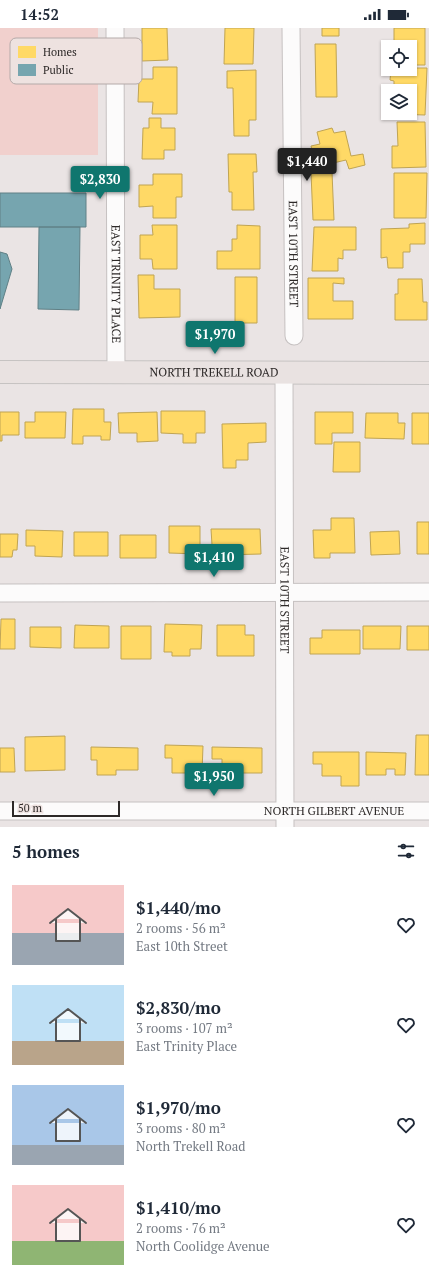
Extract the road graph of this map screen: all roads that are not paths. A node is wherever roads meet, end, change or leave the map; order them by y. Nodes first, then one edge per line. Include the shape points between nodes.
1 (115, 28) edge
2 (291, 28) edge
3 (115, 38) edge
4 (115, 84) edge
5 (294, 336) dead end
6 (0, 372) edge
7 (116, 372) junction
8 (284, 372) junction
9 (429, 373) edge
10 (285, 592) junction
11 (429, 592) edge
12 (0, 593) edge
13 (0, 811) edge
14 (429, 811) edge
15 (285, 819) edge

1 - 3 street, EAST TRINITY PLACE
2 - 5 street, EAST 10TH STREET
4 - 7 street, EAST TRINITY PLACE
6 - 7 main road, NORTH TREKELL ROAD
7 - 8 main road, NORTH TREKELL ROAD
8 - 9 main road, NORTH TREKELL ROAD
8 - 10 street, EAST 10TH STREET
10 - 11 street
10 - 12 street
10 - 15 street, EAST 10TH STREET
13 - 15 street, NORTH GILBERT AVENUE
14 - 15 street, NORTH GILBERT AVENUE

